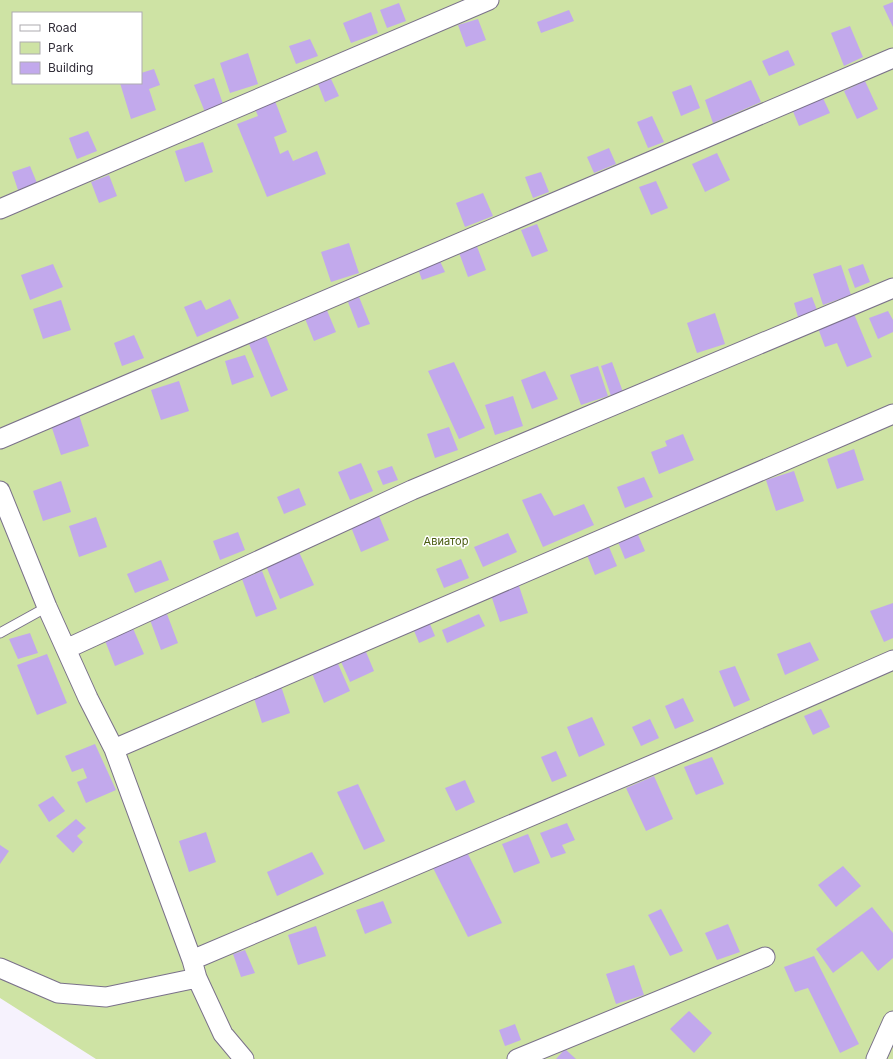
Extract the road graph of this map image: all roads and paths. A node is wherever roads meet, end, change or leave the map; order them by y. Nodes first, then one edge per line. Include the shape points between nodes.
1 (489, 0) edge
2 (893, 58) edge
3 (0, 209) edge
4 (893, 288) edge
5 (893, 414) edge
6 (0, 439) edge
7 (0, 491) edge
8 (47, 607) junction
9 (0, 633) edge
10 (66, 648) junction
11 (893, 660) edge
12 (114, 749) junction
13 (765, 957) dead end
14 (0, 968) edge
15 (195, 969) junction
16 (893, 1021) edge
17 (244, 1059) edge
18 (517, 1059) edge
19 (876, 1059) edge

1 - 3 street
2 - 6 street
4 - 10 street via 412,490
5 - 12 street
7 - 8 street
8 - 9 lane
8 - 10 street
10 - 12 street
11 - 15 street
12 - 15 street
13 - 18 street
14 - 15 street via 58,993 106,997
15 - 17 street via 223,1034
16 - 19 street

